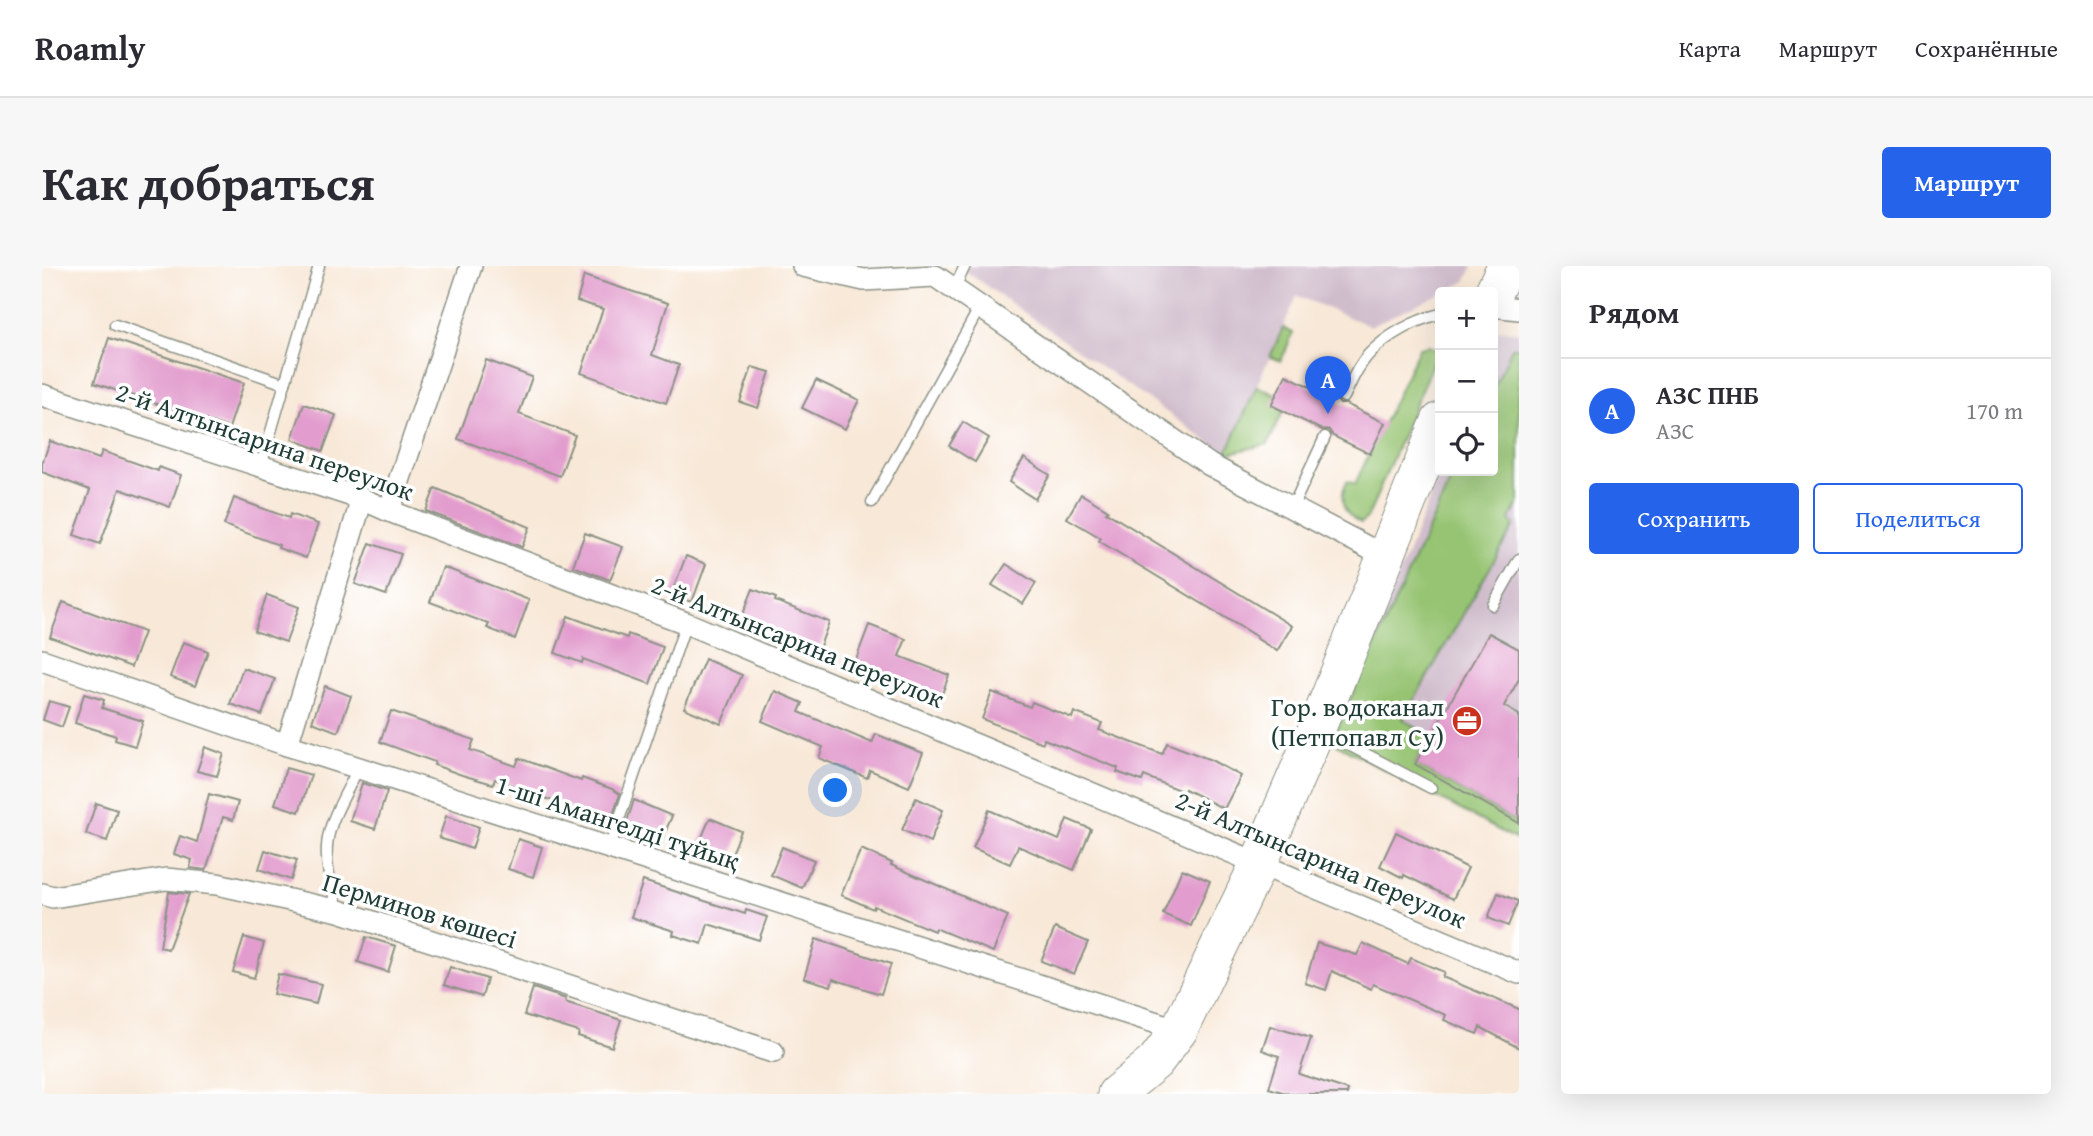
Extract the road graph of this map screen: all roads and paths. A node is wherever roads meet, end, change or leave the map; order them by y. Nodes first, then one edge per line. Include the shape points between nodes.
1 (319, 266) edge
2 (471, 266) edge
3 (803, 266) edge
4 (965, 266) edge
5 (1506, 266) edge
6 (927, 271) edge
7 (1496, 287) edge
8 (954, 289) junction
9 (980, 307) junction
10 (1498, 307) edge
11 (1519, 309) edge
12 (1435, 316) edge
13 (115, 325) dead end
14 (285, 384) junction
15 (42, 395) edge
16 (1344, 397) dead end
17 (1435, 434) edge
18 (1325, 437) dead end
19 (261, 466) junction
20 (362, 499) junction
21 (872, 502) dead end
22 (1292, 508) junction
23 (389, 511) junction
24 (1386, 557) junction
25 (1519, 559) edge
26 (1493, 605) dead end
27 (686, 623) junction
28 (42, 660) edge
29 (1317, 728) junction
30 (287, 745) junction
31 (358, 769) junction
32 (1431, 788) dead end
33 (609, 849) junction
34 (1259, 863) junction
35 (42, 894) edge
36 (339, 911) junction
37 (1519, 972) edge
38 (1173, 1039) junction
39 (773, 1052) dead end
40 (1116, 1094) edge

1 - 14 lane
2 - 23 street
3 - 6 street via 864,280
4 - 8 lane
5 - 7 highway
6 - 8 street
8 - 9 street
9 - 21 lane
9 - 22 street via 1210,465
10 - 11 street
12 - 16 lane via 1380,344 1362,364
13 - 14 lane
14 - 19 lane
15 - 19 street, 2-й Алтынсарина переулок
17 - 24 highway
18 - 22 lane
19 - 20 street, 2-й Алтынсарина переулок
20 - 23 street, 2-й Алтынсарина переулок
20 - 30 street
22 - 24 street
23 - 27 street, 2-й Алтынсарина переулок
24 - 29 highway
25 - 26 lane
27 - 33 lane
27 - 34 street, 2-й Алтынсарина переулок
28 - 30 street, 1-ші Амангелді тұйық
29 - 32 lane
29 - 34 highway
30 - 31 street, 1-ші Амангелді тұйық
31 - 33 street, 1-ші Амангелді тұйық
31 - 36 lane via 325,843 329,881
33 - 38 street, 1-ші Амангелді тұйық
34 - 37 street, 2-й Алтынсарина переулок
34 - 38 highway
35 - 36 street, Перминов көшесі via 52,897 166,879 217,884
36 - 39 street, Перминов көшесі
38 - 40 highway

